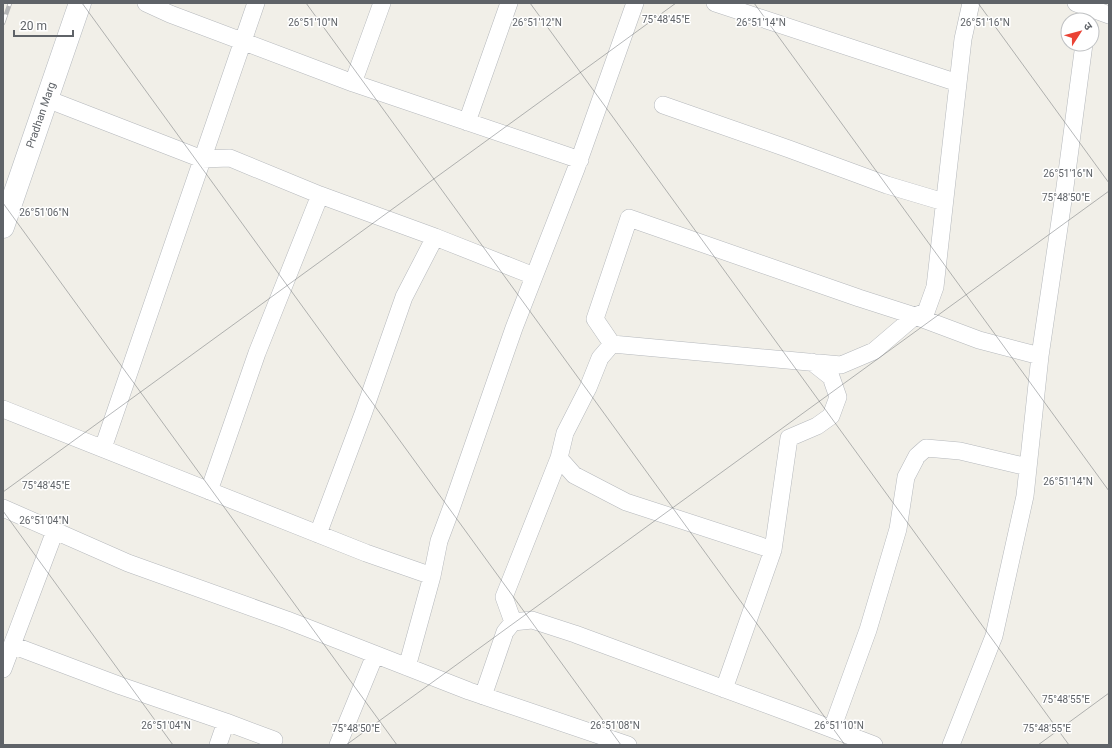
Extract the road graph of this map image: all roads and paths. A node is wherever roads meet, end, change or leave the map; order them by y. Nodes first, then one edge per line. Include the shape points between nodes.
1 (80, 3) edge
2 (146, 3) edge
3 (256, 3) edge
4 (382, 3) edge
5 (509, 3) edge
6 (635, 3) edge
7 (715, 3) edge
8 (971, 3) edge
9 (1084, 10) edge
10 (1109, 15) edge
11 (243, 42) junction
12 (1083, 52) edge
13 (353, 83) junction
14 (958, 83) junction
15 (47, 99) junction
16 (663, 105) dead end
17 (467, 122) junction
18 (202, 159) junction
19 (580, 160) junction
20 (320, 195) junction
21 (944, 202) junction
22 (3, 226) edge
23 (435, 237) junction
24 (534, 276) junction
25 (915, 316) junction
26 (612, 344) junction
27 (1040, 356) junction
28 (811, 362) junction
29 (3, 409) edge
30 (103, 448) junction
31 (559, 458) junction
32 (1028, 468) junction
33 (208, 491) junction
34 (3, 508) edge
35 (55, 531) junction
36 (318, 534) junction
37 (773, 550) junction
38 (432, 576) junction
39 (513, 622) junction
40 (12, 645) junction
41 (375, 655) junction
42 (407, 667) junction
43 (3, 669) edge
44 (724, 689) junction
45 (483, 696) junction
46 (226, 722) junction
47 (832, 729) junction
48 (274, 740) dead end
49 (606, 741) edge
50 (218, 745) edge
51 (338, 745) edge
52 (628, 745) edge
53 (874, 745) edge
54 (951, 745) edge

1 - 15 street, Pradhan Marg
2 - 11 street
3 - 11 street
4 - 13 street
5 - 17 street
6 - 19 street
7 - 14 street
8 - 14 street via 963,39
9 - 10 street
11 - 13 street
11 - 18 street
12 - 27 street via 1066,187
13 - 17 street
14 - 21 street
15 - 18 street
15 - 22 street, Pradhan Marg
16 - 21 street via 887,185
17 - 19 street
18 - 20 street via 230,158
18 - 30 street
19 - 24 street
20 - 23 street
20 - 33 street via 257,353
21 - 25 street via 935,287 926,312
23 - 24 street
23 - 36 street via 404,297 364,414
24 - 38 street via 439,540
25 - 26 street via 628,218 595,319
25 - 27 street via 980,340
25 - 28 street via 874,351 841,365
26 - 28 street
26 - 31 street via 600,358 565,433
27 - 32 street
28 - 37 street via 831,378 838,397 831,416 817,426 789,438
29 - 30 street
30 - 33 street
31 - 37 street via 574,475 626,502
31 - 39 street via 504,597
32 - 47 street via 960,450 926,448 916,456 906,477 898,528 868,630
32 - 54 street via 1025,496 994,636
33 - 36 street
34 - 35 street
35 - 40 street
35 - 41 street via 128,563 287,620
36 - 38 street
37 - 44 street
38 - 42 street
39 - 44 street via 532,620
39 - 45 street via 505,632
40 - 43 street
40 - 46 street
41 - 42 street
41 - 51 street
42 - 45 street
44 - 47 street
45 - 49 street
46 - 48 street
46 - 50 street
47 - 53 street
49 - 52 street

